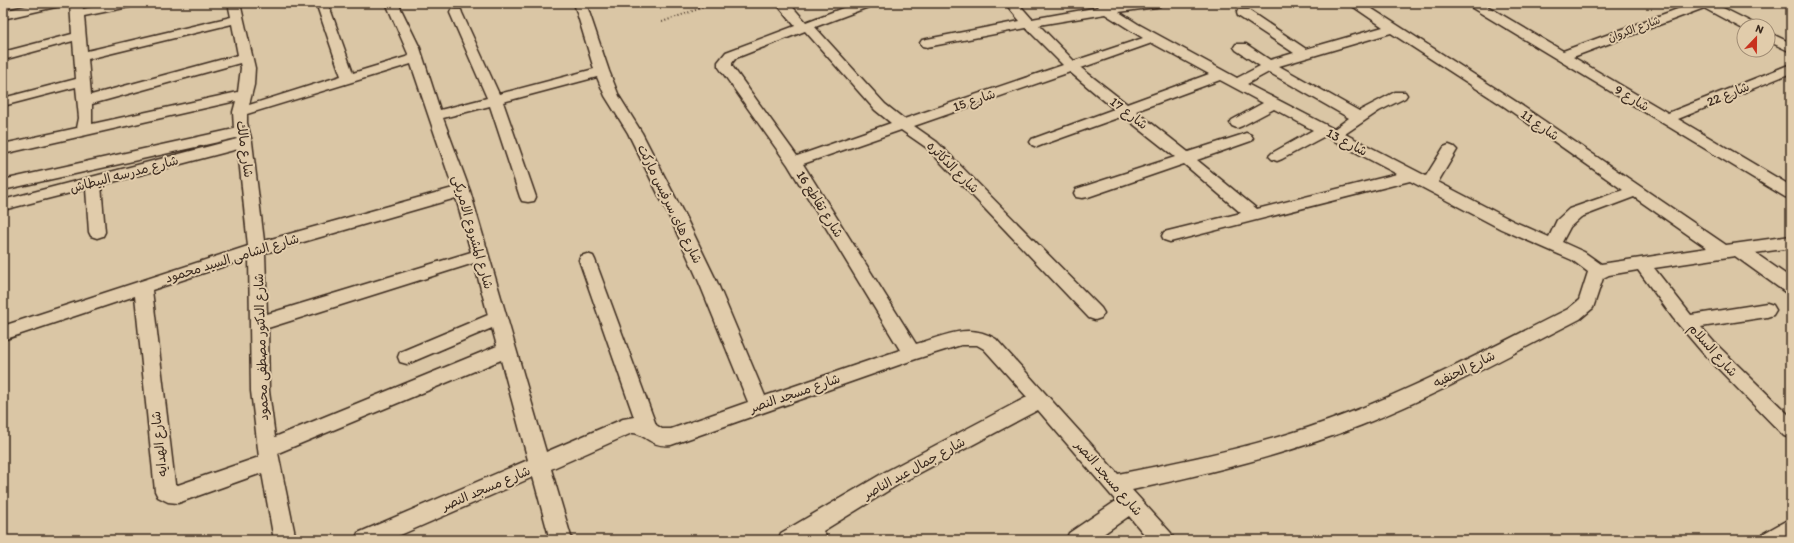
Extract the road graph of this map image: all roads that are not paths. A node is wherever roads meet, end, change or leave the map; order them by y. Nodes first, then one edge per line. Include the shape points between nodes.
1 (56, 3) edge
2 (130, 3) edge
3 (234, 3) edge
4 (322, 3) edge
5 (392, 3) edge
6 (580, 3) edge
7 (782, 3) edge
8 (867, 3) edge
9 (1011, 3) edge
10 (1156, 3) edge
11 (1354, 3) edge
12 (1473, 3) edge
13 (1704, 3) edge
14 (1105, 6) edge
15 (76, 9) edge
16 (456, 13) dead end
17 (1243, 13) dead end
18 (3, 15) edge
19 (237, 19) junction
20 (1736, 20) edge
21 (1030, 24) junction
22 (805, 26) junction
23 (1394, 28) junction
24 (78, 36) junction
25 (1154, 38) junction
26 (1776, 40) edge
27 (926, 43) dead end
28 (1241, 47) dead end
29 (1791, 48) edge
30 (1304, 54) junction
31 (3, 56) edge
32 (1562, 56) junction
33 (80, 57) junction
34 (245, 57) junction
35 (416, 58) junction
36 (1071, 66) junction
37 (1269, 66) junction
38 (602, 71) junction
39 (1785, 71) edge
40 (1222, 75) junction
41 (348, 78) junction
42 (1791, 80) edge
43 (83, 81) junction
44 (1237, 84) junction
45 (244, 95) junction
46 (1400, 95) dead end
47 (495, 100) junction
48 (85, 101) junction
49 (3, 102) edge
50 (1274, 103) junction
51 (1124, 110) junction
52 (240, 112) junction
53 (435, 116) junction
54 (1358, 117) junction
55 (1666, 119) junction
56 (1237, 123) dead end
57 (903, 125) junction
58 (84, 131) junction
59 (1330, 133) junction
60 (244, 137) junction
61 (1246, 138) dead end
62 (1037, 142) dead end
63 (3, 149) edge
64 (1449, 150) dead end
65 (1277, 156) dead end
66 (1186, 158) junction
67 (794, 162) junction
68 (1410, 176) junction
69 (93, 182) junction
70 (3, 184) edge
71 (1428, 185) junction
72 (462, 191) junction
73 (1636, 191) junction
74 (1082, 193) dead end
75 (1791, 193) edge
76 (528, 197) dead end
77 (3, 205) edge
78 (1254, 215) junction
79 (97, 232) dead end
80 (1170, 236) dead end
81 (1791, 242) edge
82 (1553, 245) junction
83 (257, 249) junction
84 (1731, 251) junction
85 (480, 255) junction
86 (587, 260) dead end
87 (1642, 264) junction
88 (1598, 271) junction
89 (143, 286) junction
90 (1791, 288) edge
91 (1767, 310) dead end
92 (1095, 313) dead end
93 (498, 318) junction
94 (1687, 322) junction
95 (258, 324) junction
96 (3, 333) edge
97 (507, 350) junction
98 (912, 353) junction
99 (406, 357) dead end
100 (1040, 399) junction
101 (759, 406) junction
102 (648, 427) junction
103 (1791, 430) edge
104 (268, 456) junction
105 (539, 466) junction
106 (1115, 484) junction
107 (1132, 503) junction
108 (1791, 528) edge
109 (813, 534) edge
110 (285, 540) edge
111 (366, 540) edge
112 (560, 540) edge
113 (789, 540) edge
114 (1077, 540) edge
115 (1163, 540) edge
116 (1772, 540) edge

1 - 18 street
2 - 15 street
3 - 19 street, شارع مالك
4 - 41 street
5 - 35 street, شارع المشروع الامريكى
6 - 38 street, شارع هاى سرفيس ماركت
7 - 22 street, شارع الدكاتره
8 - 22 street
9 - 21 street, شارع 17
10 - 14 street
11 - 23 street, شارع 11
12 - 32 street, شارع 9
13 - 20 street
13 - 32 street, شارع الكروان
14 - 21 street
14 - 25 street, شارع 13
15 - 24 street
16 - 47 street
17 - 30 street
19 - 33 street
19 - 34 street, شارع مالك
21 - 27 street
21 - 36 street, شارع 17
22 - 57 street, شارع الدكاتره via 875,102
22 - 67 street, شارع تقاطع 16 via 737,52 727,58 725,66
23 - 30 street
23 - 73 street, شارع 11
24 - 31 street
24 - 33 street
25 - 36 street, شارع 15
25 - 40 street, شارع 13
26 - 29 street
28 - 37 street
30 - 37 street
32 - 55 street, شارع 9
33 - 43 street
34 - 45 street, شارع مالك via 248,85
34 - 48 street
35 - 41 street
35 - 53 street, شارع المشروع الامريكى
36 - 51 street, شارع 17
36 - 57 street, شارع 15
37 - 44 street
37 - 54 street
38 - 47 street
38 - 101 street, شارع هاى سرفيس ماركت via 612,96 635,134 679,220 708,282
39 - 42 street
39 - 55 street, شارع 22
40 - 44 street, شارع 13
40 - 51 street
41 - 52 street
43 - 48 street
43 - 49 street
44 - 50 street, شارع 13
45 - 52 street, شارع مالك
45 - 58 street
46 - 54 street
47 - 53 street
47 - 76 street
48 - 58 street
50 - 56 street
50 - 59 street, شارع 13
51 - 62 street
51 - 66 street, شارع 17
52 - 60 street, شارع مالك
53 - 72 street, شارع المشروع الامريكى
54 - 59 street
55 - 75 street, شارع 9
57 - 67 street, شارع 15
57 - 92 street, شارع الدكاتره via 932,145
58 - 63 street
59 - 65 street
59 - 68 street, شارع 13
60 - 69 street, شارع مدرسه البيطاش
60 - 70 street
60 - 83 street, شارع مالك
61 - 66 street
64 - 71 street
66 - 74 street
66 - 78 street, شارع 17
67 - 98 street, شارع تقاطع 16
68 - 71 street, شارع 13
68 - 78 street
69 - 77 street, شارع مدرسه البيطاش
69 - 79 street
71 - 82 street, شارع 13
72 - 83 street, شارع الشامى السيد محمود
72 - 85 street, شارع المشروع الامريكى
73 - 82 street via 1576,213 1564,224
73 - 84 street, شارع 11
78 - 80 street
81 - 84 street
82 - 88 street, شارع 13 via 1578,256
83 - 89 street, شارع الشامى السيد محمود
83 - 95 street, شارع الدكتور مصطفى محمود
84 - 87 street
84 - 90 street, شارع 11
85 - 93 street, شارع المشروع الامريكى
85 - 95 street
86 - 102 street
87 - 88 street
87 - 94 street, شارع السلام
88 - 106 street, شارع الحنفيه via 1592,279 1587,303 1574,314 1384,407 1322,432 1273,447
89 - 96 street, شارع الشامى السيد محمود
89 - 104 street, شارع الهدايه via 165,491 178,494
91 - 94 street
93 - 97 street, شارع المشروع الامريكى
93 - 99 street
94 - 103 street, شارع السلام via 1724,364
95 - 104 street, شارع الدكتور مصطفى محمود via 260,391
97 - 104 street
97 - 105 street, شارع المشروع الامريكى
98 - 100 street, شارع مسجد النصر via 961,338 980,338 990,344
98 - 101 street, شارع مسجد النصر
100 - 106 street, شارع مسجد النصر
100 - 109 street, شارع جمال عبد الناصر via 892,478
101 - 102 street, شارع مسجد النصر via 665,438 656,437
102 - 105 street, شارع مسجد النصر via 640,424 630,425
104 - 110 street, شارع الدكتور مصطفى محمود
105 - 111 street, شارع مسجد النصر
105 - 112 street, شارع المشروع الامريكى
106 - 107 street, شارع مسجد النصر
107 - 114 street
107 - 115 street, شارع مسجد النصر
108 - 116 street
109 - 113 street, شارع جمال عبد الناصر

